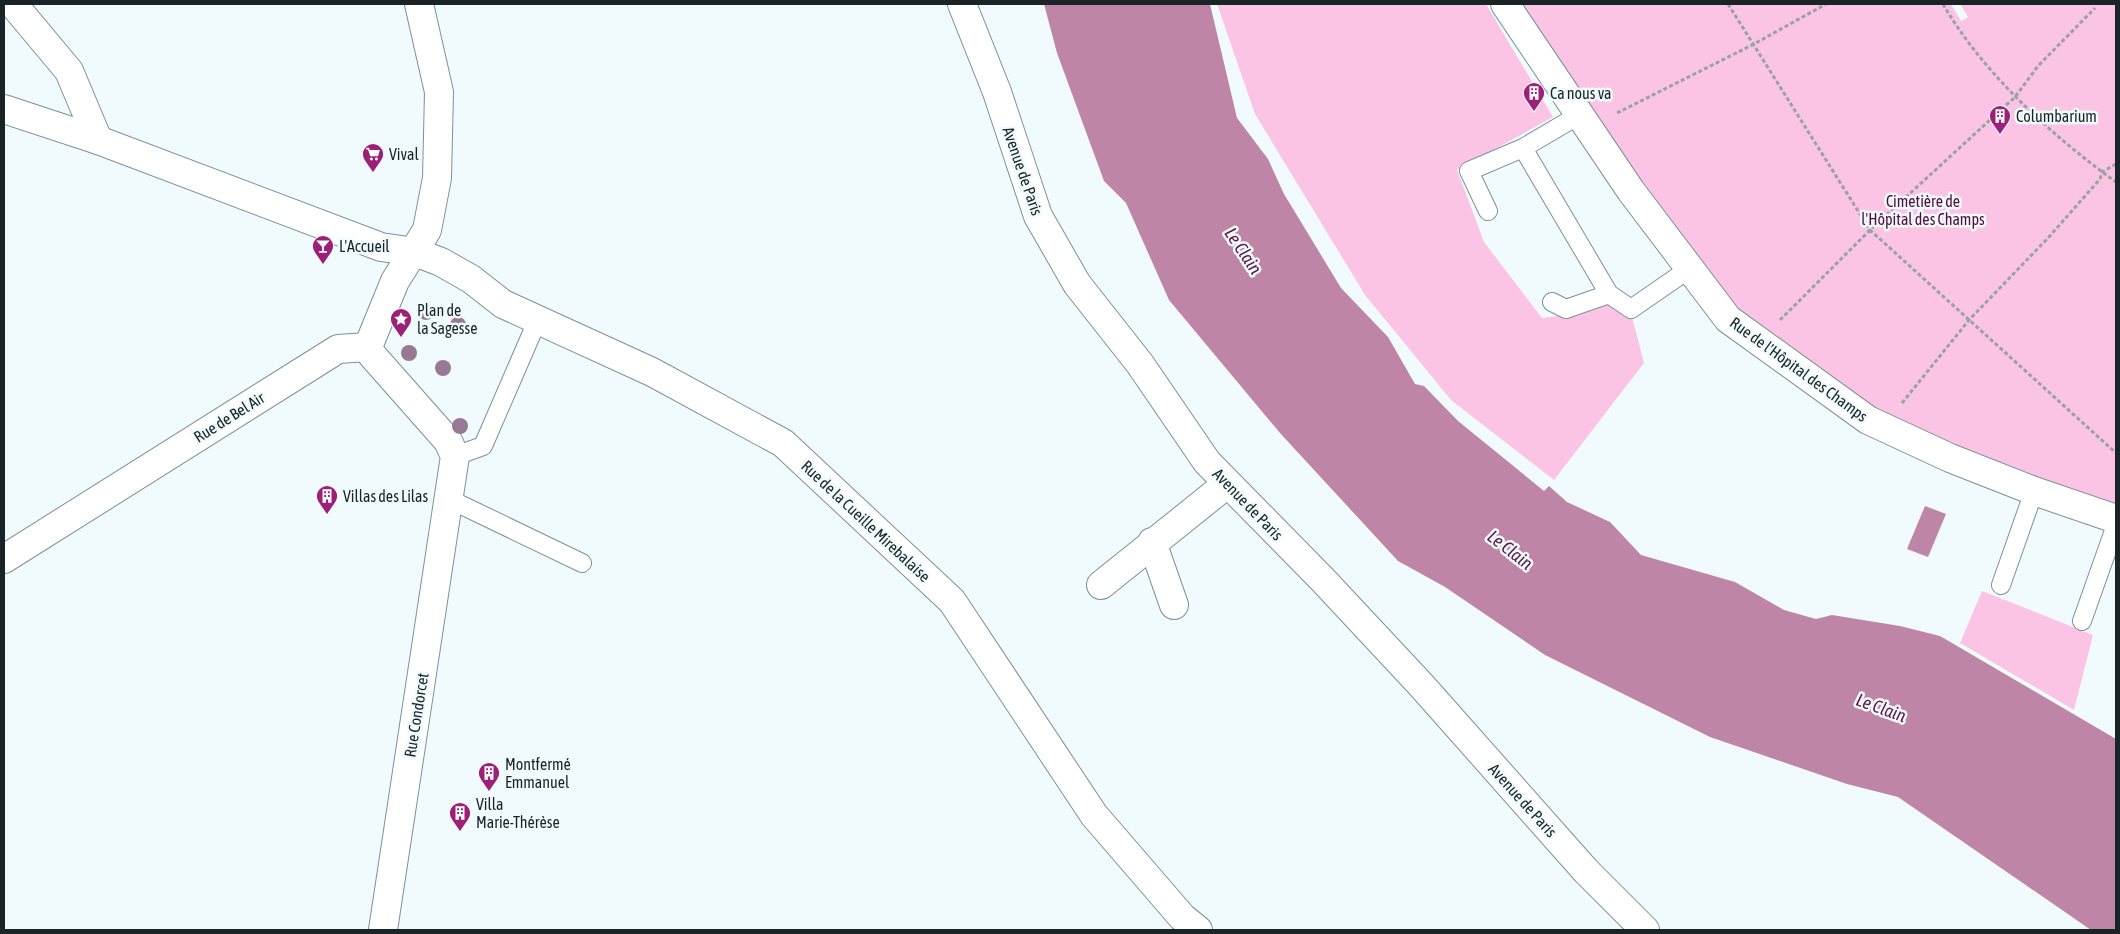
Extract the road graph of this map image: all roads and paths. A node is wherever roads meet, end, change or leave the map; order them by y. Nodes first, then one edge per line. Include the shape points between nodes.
1 (13, 4) edge
2 (419, 4) edge
3 (962, 4) edge
4 (1506, 4) edge
5 (1728, 4) edge
6 (1826, 4) edge
7 (1943, 4) edge
8 (2095, 8) dead end
9 (1754, 44) junction
10 (2015, 97) junction
11 (4, 109) edge
12 (1579, 115) junction
13 (1622, 121) dead end
14 (98, 140) junction
15 (1523, 148) junction
16 (2116, 164) edge
17 (2102, 172) junction
18 (2116, 182) edge
19 (1488, 211) dead end
20 (1870, 230) junction
21 (415, 252) junction
22 (1689, 270) junction
23 (1609, 294) junction
24 (1552, 302) dead end
25 (538, 319) junction
26 (1969, 320) junction
27 (1777, 324) dead end
28 (368, 347) junction
29 (1896, 411) dead end
30 (2116, 453) edge
31 (455, 456) junction
32 (1227, 484) junction
33 (2034, 491) junction
34 (449, 499) junction
35 (2116, 519) edge
36 (2116, 525) edge
37 (1152, 542) junction
38 (4, 559) edge
39 (582, 563) dead end
40 (1101, 585) dead end
41 (2000, 585) dead end
42 (1174, 605) dead end
43 (2082, 622) dead end
44 (383, 930) edge
45 (1198, 930) edge
46 (1645, 930) edge

1 - 14 street via 69,70
2 - 21 street via 439,92 437,178 427,230
3 - 32 street, Avenue de Paris via 997,92 1038,216 1077,284 1140,364 1207,462
4 - 12 street, Rue de l'Hôpital des Champs
5 - 9 path
6 - 9 path
7 - 10 path via 1961,35
8 - 10 path via 2038,66
9 - 13 path via 1617,112
9 - 20 path
10 - 17 path
10 - 20 path
11 - 14 street, Rue de la Cueille Mirebalaise
12 - 15 lane
12 - 22 street, Rue de l'Hôpital des Champs
14 - 21 street, Rue de la Cueille Mirebalaise via 381,247
15 - 19 lane via 1469,171
15 - 23 lane
16 - 17 path
17 - 18 path
17 - 26 path via 2048,238
20 - 26 path
20 - 27 path
21 - 25 street, Rue de la Cueille Mirebalaise via 441,262 471,279 503,304
21 - 28 street via 395,281
22 - 23 lane via 1631,310
22 - 33 street, Rue de l'Hôpital des Champs via 1728,319 1868,420 1950,458
23 - 24 lane via 1566,309
25 - 31 lane via 483,446
25 - 45 street, Rue de la Cueille Mirebalaise via 652,372 783,443 952,601 1094,815 1182,917
26 - 29 path
26 - 30 path
28 - 31 street via 448,441
28 - 38 street, Rue de Bel Air via 338,349
31 - 34 street, Rue Condorcet
32 - 37 street
32 - 46 street, Avenue de Paris via 1323,580 1586,871
33 - 35 street, Rue de l'Hôpital des Champs
33 - 41 lane
34 - 39 lane
34 - 44 street, Rue Condorcet
36 - 43 lane
37 - 40 street
37 - 42 street

